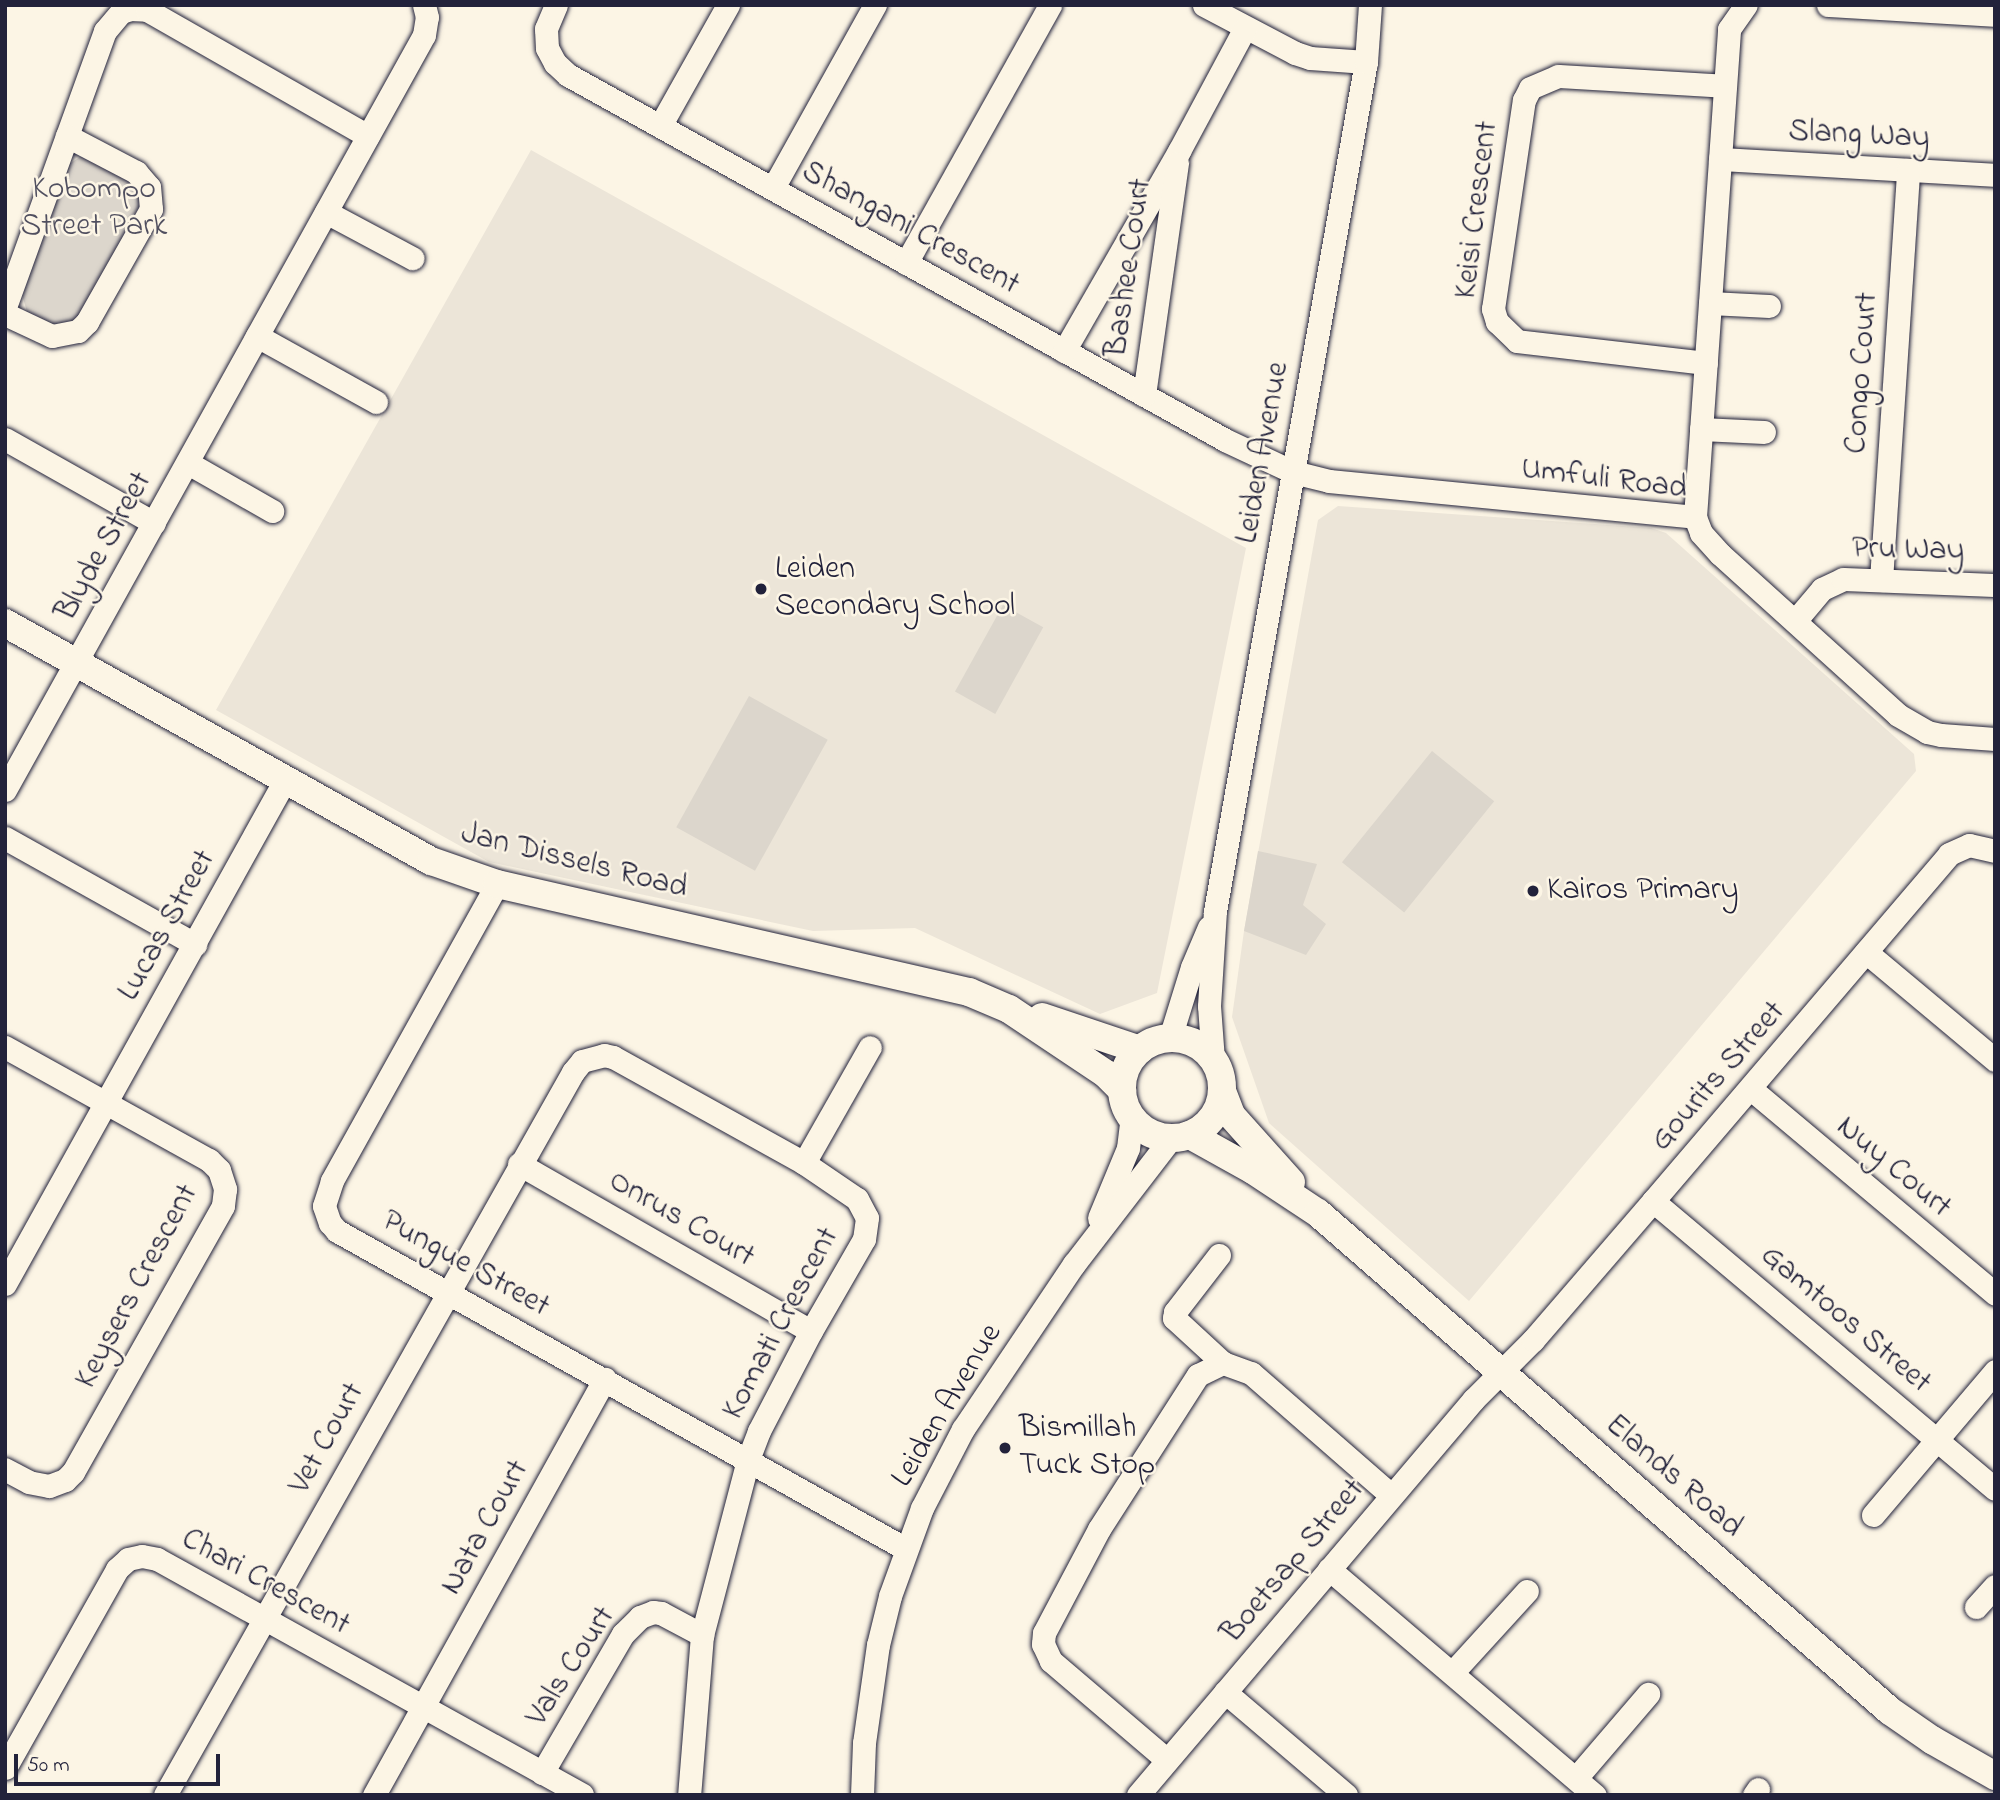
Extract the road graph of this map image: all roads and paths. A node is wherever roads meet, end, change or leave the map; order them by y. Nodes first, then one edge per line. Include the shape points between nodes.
1 (424, 5) edge
2 (556, 5) edge
3 (727, 5) edge
4 (875, 5) edge
5 (1050, 5) edge
6 (1204, 5) edge
7 (1370, 5) edge
8 (1746, 5) edge
9 (1828, 5) edge
10 (1995, 15) edge
11 (1245, 28) junction
12 (1366, 61) junction
13 (1725, 86) junction
14 (660, 126) junction
15 (67, 136) junction
16 (368, 136) junction
17 (1179, 151) junction
18 (1720, 159) junction
19 (1908, 170) junction
20 (1995, 175) edge
21 (773, 188) junction
22 (326, 212) junction
23 (412, 258) dead end
24 (906, 263) junction
25 (1710, 303) junction
26 (1769, 306) dead end
27 (5, 307) edge
28 (5, 314) edge
29 (257, 336) junction
30 (1064, 351) junction
31 (1706, 363) junction
32 (1144, 395) junction
33 (376, 402) dead end
34 (1701, 429) junction
35 (1764, 432) dead end
36 (5, 439) edge
37 (188, 463) junction
38 (1293, 472) junction
39 (272, 511) dead end
40 (1695, 517) junction
41 (154, 523) junction
42 (1881, 580) junction
43 (1995, 585) edge
44 (1795, 621) junction
45 (5, 623) edge
46 (78, 662) junction
47 (1995, 739) edge
48 (285, 780) junction
49 (5, 790) edge
50 (5, 838) edge
51 (1995, 851) edge
52 (497, 884) junction
53 (1215, 911) junction
54 (195, 944) junction
55 (1866, 952) junction
56 (1009, 1009) junction
57 (1170, 1038) junction
58 (870, 1046) dead end
59 (5, 1047) edge
60 (1140, 1050) junction
61 (1213, 1060) junction
62 (1995, 1060) edge
63 (1751, 1089) junction
64 (1122, 1090) junction
65 (1222, 1091) junction
66 (107, 1103) junction
67 (1132, 1118) junction
68 (1180, 1136) junction
69 (804, 1163) junction
70 (519, 1164) junction
71 (1653, 1201) junction
72 (1318, 1213) junction
73 (1219, 1255) dead end
74 (1074, 1264) junction
75 (5, 1284) edge
76 (447, 1291) junction
77 (1995, 1294) edge
78 (811, 1331) junction
79 (1223, 1363) junction
80 (1995, 1371) edge
81 (1500, 1373) junction
82 (605, 1380) junction
83 (1938, 1439) junction
84 (748, 1460) junction
85 (5, 1469) edge
86 (1995, 1489) edge
87 (1391, 1496) junction
88 (1873, 1515) dead end
89 (906, 1549) junction
90 (1329, 1569) junction
91 (1994, 1587) edge
92 (1527, 1591) dead end
93 (1976, 1607) dead end
94 (264, 1618) junction
95 (702, 1635) junction
96 (1452, 1673) junction
97 (1225, 1692) junction
98 (1648, 1694) dead end
99 (423, 1707) junction
100 (1167, 1760) junction
101 (5, 1768) edge
102 (1995, 1776) edge
103 (1576, 1778) junction
104 (549, 1783) edge
105 (165, 1795) edge
106 (374, 1795) edge
107 (582, 1795) edge
108 (689, 1795) edge
109 (862, 1795) edge
110 (1138, 1795) edge
111 (1346, 1795) edge
112 (1595, 1795) edge

1 - 16 street, Blyde Street via 424,35
2 - 14 street, Shangani Crescent via 546,38 555,64
3 - 14 street
4 - 21 street
5 - 24 street
6 - 11 street
7 - 12 street, Leiden Avenue
8 - 13 street via 1729,29
9 - 10 street
11 - 12 street via 1310,58
11 - 17 street, Bashee Court
12 - 38 street, Leiden Avenue
13 - 18 street
13 - 31 street, Keisi Crescent via 1559,76 1530,88 1524,100 1493,309 1497,322 1517,341
14 - 21 street, Shangani Crescent
15 - 16 street via 108,23 121,12 138,9 148,10
15 - 27 street
15 - 28 street via 136,172 149,187 151,209 78,331 52,336
16 - 22 street, Blyde Street
17 - 30 street, Bashee Court
17 - 32 street, Bashee Court
18 - 19 street, Slang Way
18 - 25 street
19 - 20 street, Slang Way
19 - 42 street, Congo Court
21 - 24 street, Shangani Crescent
22 - 23 street
22 - 29 street, Blyde Street
24 - 30 street, Shangani Crescent
25 - 26 street
25 - 31 street
29 - 33 street
29 - 37 street, Blyde Street
30 - 32 street, Shangani Crescent
31 - 34 street
32 - 38 street, Shangani Crescent
34 - 35 street
34 - 40 street
36 - 41 street
37 - 39 street, Blyde Street
37 - 41 street, Blyde Street
38 - 40 street, Umfuli Road via 1372,487
38 - 53 street, Leiden Avenue
40 - 44 street, Umfuli Road via 1720,554
41 - 46 street, Blyde Street
42 - 43 street, Pru Way
42 - 44 street, Pru Way via 1835,582 1822,589
44 - 47 street, Umfuli Road via 1914,726 1941,735
45 - 46 street, Jan Dissels Road
46 - 48 street, Jan Dissels Road
46 - 49 street, Blyde Street
48 - 52 street, Jan Dissels Road via 431,861
48 - 54 street, Lucas Street
50 - 54 street
51 - 55 street, Gourits Street via 1969,845 1949,854
52 - 56 street, Jan Dissels Road via 932,982
52 - 76 street, Pungue Street via 332,1181 324,1206 337,1231
53 - 57 street, Leiden Avenue
53 - 61 street, Leiden Avenue via 1209,1006
54 - 66 street, Lucas Street
55 - 62 street
55 - 63 street, Gourits Street
56 - 60 street, Jan Dissels Road
56 - 64 street, Jan Dissels Road via 1107,1074
57 - 60 street
57 - 61 street via 1199,1046
58 - 69 street
59 - 66 street, Keysers Crescent
60 - 64 street via 1130,1061
61 - 65 street
63 - 71 street, Gourits Street
63 - 77 street, Nuy Court
64 - 67 street
65 - 68 street via 1212,1118
65 - 72 street, Elands Road via 1231,1115
66 - 75 street, Lucas Street
66 - 85 street, Keysers Crescent via 214,1164 224,1180 223,1206 73,1472 49,1486
67 - 68 street via 1142,1128
67 - 74 street, Leiden Avenue via 1119,1172
68 - 72 street, Elands Road via 1253,1170
68 - 74 street, Leiden Avenue
69 - 70 street, Komati Crescent via 604,1055 582,1061 573,1072
69 - 78 street, Komati Crescent via 858,1199 867,1218 864,1239
70 - 76 street, Komati Crescent
70 - 78 street, Onrus Court
71 - 81 street, Gourits Street
71 - 83 street, Gamtoos Street
72 - 81 street, Elands Road
73 - 79 street via 1174,1318
74 - 89 street, Leiden Avenue via 963,1429
76 - 82 street, Pungue Street
76 - 94 street, Vet Court
78 - 84 street, Komati Crescent
79 - 87 street via 1251,1373
79 - 100 street via 1198,1375 1140,1462 1044,1633 1051,1661
80 - 83 street
81 - 87 street, Boetsap Street
81 - 102 street, Elands Road via 1890,1711
82 - 84 street, Pungue Street
82 - 99 street, Nata Court
83 - 86 street, Gamtoos Street
83 - 88 street
84 - 89 street, Pungue Street
84 - 95 street, Komati Crescent
87 - 90 street, Boetsap Street
89 - 109 street, Leiden Avenue via 874,1669
90 - 96 street
90 - 97 street, Boetsap Street
91 - 93 street
92 - 96 street
94 - 99 street, Chari Crescent
94 - 101 street, Chari Crescent via 157,1559 128,1559 117,1569
94 - 105 street, Vet Court
95 - 104 street, Vals Court via 661,1613 640,1617 623,1634
95 - 108 street, Komati Crescent
96 - 103 street
97 - 100 street, Boetsap Street
97 - 111 street
98 - 103 street
99 - 104 street, Chari Crescent
99 - 106 street, Nata Court
100 - 110 street, Boetsap Street
103 - 112 street
104 - 107 street, Chari Crescent

